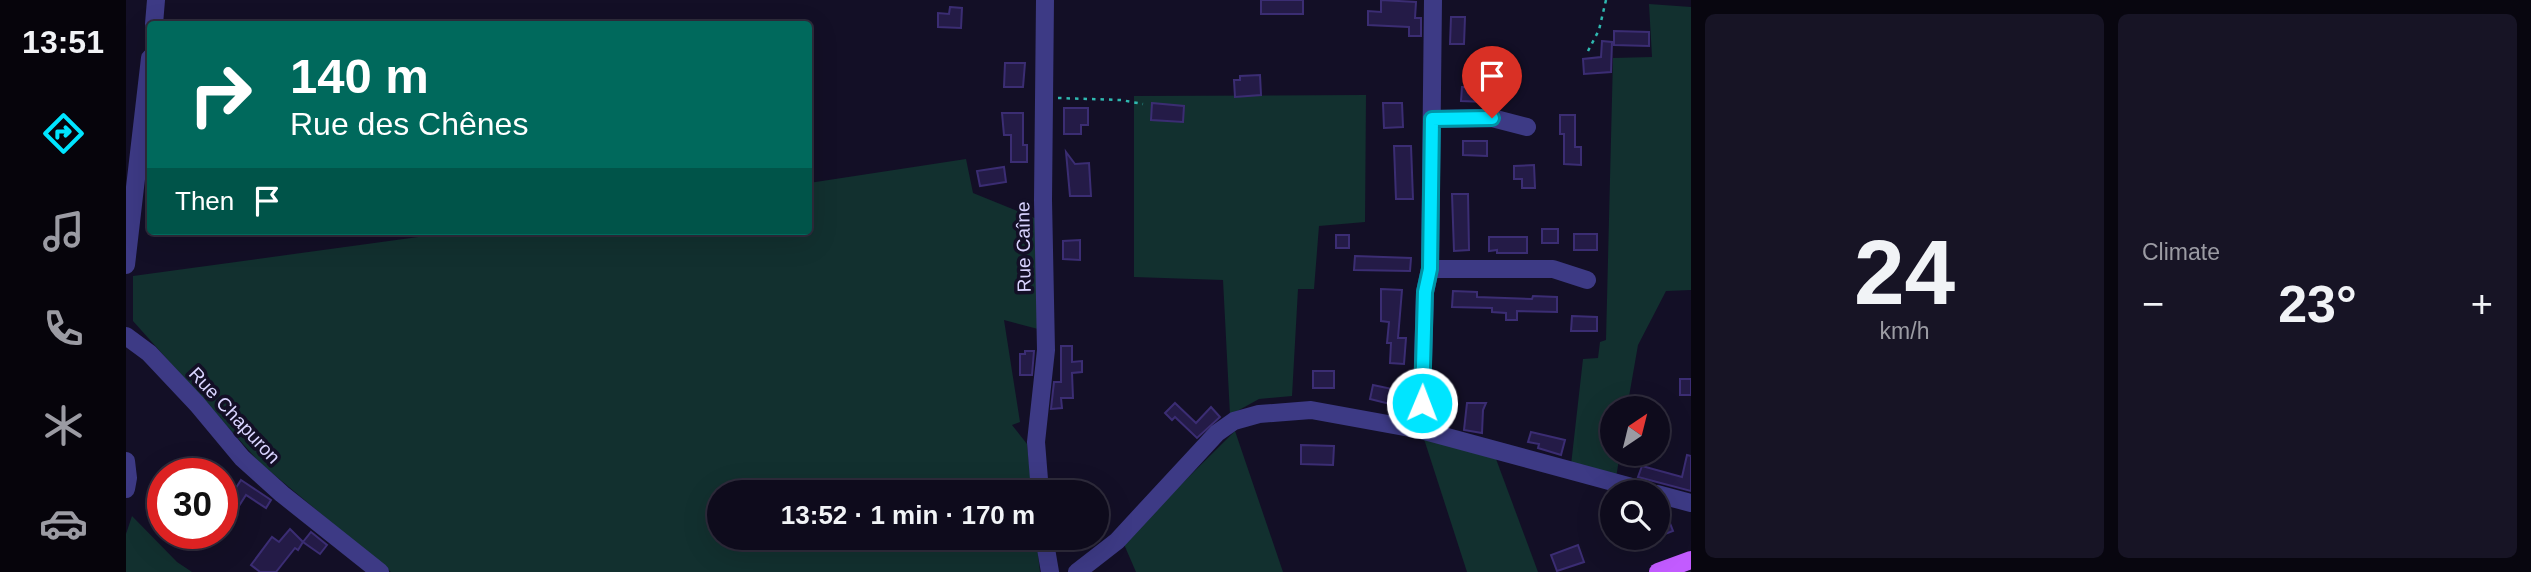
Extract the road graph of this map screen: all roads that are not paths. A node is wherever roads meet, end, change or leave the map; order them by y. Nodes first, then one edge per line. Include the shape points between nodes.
1 (156, 0) edge
2 (1045, 0) edge
3 (1433, 0) edge
4 (154, 21) edge
5 (147, 84) edge
6 (1432, 119) junction
7 (1527, 127) dead end
8 (126, 265) edge
9 (1430, 269) junction
10 (1587, 280) dead end
11 (126, 335) edge
12 (1421, 430) junction
13 (126, 461) edge
14 (1039, 480) edge
15 (1606, 480) edge
16 (126, 489) edge
17 (1670, 497) edge
18 (1691, 503) edge
19 (1046, 550) edge
20 (1691, 560) edge
21 (380, 572) edge
22 (1049, 572) edge
23 (1077, 572) edge
24 (1658, 572) edge

1 - 4 street
2 - 14 street, Rue Caîne via 1042,200 1046,350 1036,442
3 - 6 street
5 - 8 street
6 - 7 street via 1492,118
6 - 9 street
9 - 10 street via 1553,269
9 - 12 street via 1425,292
11 - 21 street, Rue Chapuron via 189,396 242,458
12 - 15 street
12 - 23 street via 1311,410 1234,421 1217,433 1117,541
13 - 16 street
17 - 18 street
19 - 22 street
20 - 24 main road

